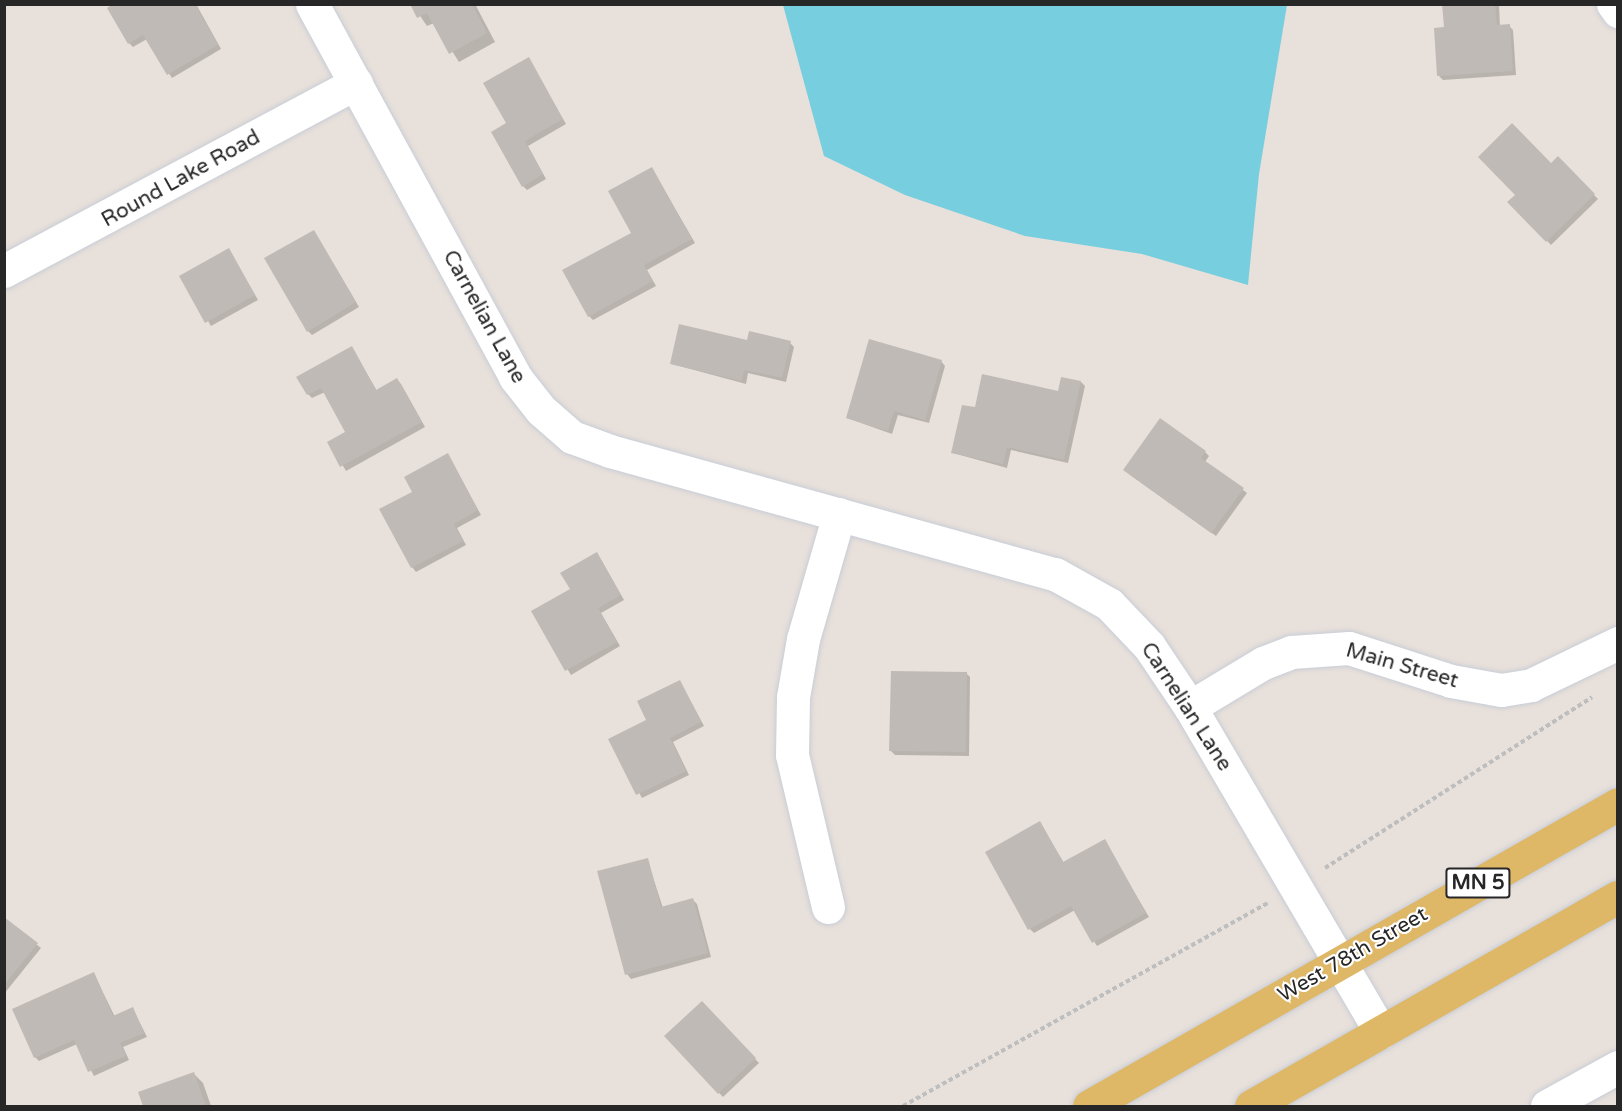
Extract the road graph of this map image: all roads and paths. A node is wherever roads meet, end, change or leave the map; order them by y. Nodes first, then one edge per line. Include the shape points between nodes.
1 (312, 4) edge
2 (1613, 4) edge
3 (1617, 11) edge
4 (356, 83) junction
5 (4, 271) edge
6 (839, 514) junction
7 (1617, 643) edge
8 (1600, 692) dead end
9 (1190, 707) junction
10 (1617, 804) edge
11 (1294, 886) junction
12 (1617, 897) edge
13 (828, 907) dead end
14 (1339, 963) junction
15 (1381, 1032) junction
16 (1617, 1066) edge
17 (903, 1107) edge
18 (1089, 1107) edge
19 (1251, 1107) edge
20 (1547, 1107) edge

1 - 4 street, Carnelian Lane
2 - 3 street
4 - 5 street, Round Lake Road
4 - 6 street, Carnelian Lane via 515,377 541,410 572,436 610,451
6 - 9 street, Carnelian Lane via 1056,574 1100,599 1149,646
6 - 13 street via 803,639 793,697 792,755
7 - 9 street, Main Street via 1531,685 1501,690 1451,681 1348,648 1291,652 1263,663
8 - 11 path
9 - 11 street, Carnelian Lane
10 - 14 main road, West 78th Street / MN 5
11 - 14 street, Carnelian Lane
11 - 17 path via 1168,961
12 - 15 main road
14 - 15 street, Carnelian Lane
14 - 18 main road, West 78th Street / MN 5
15 - 19 main road
16 - 20 street

